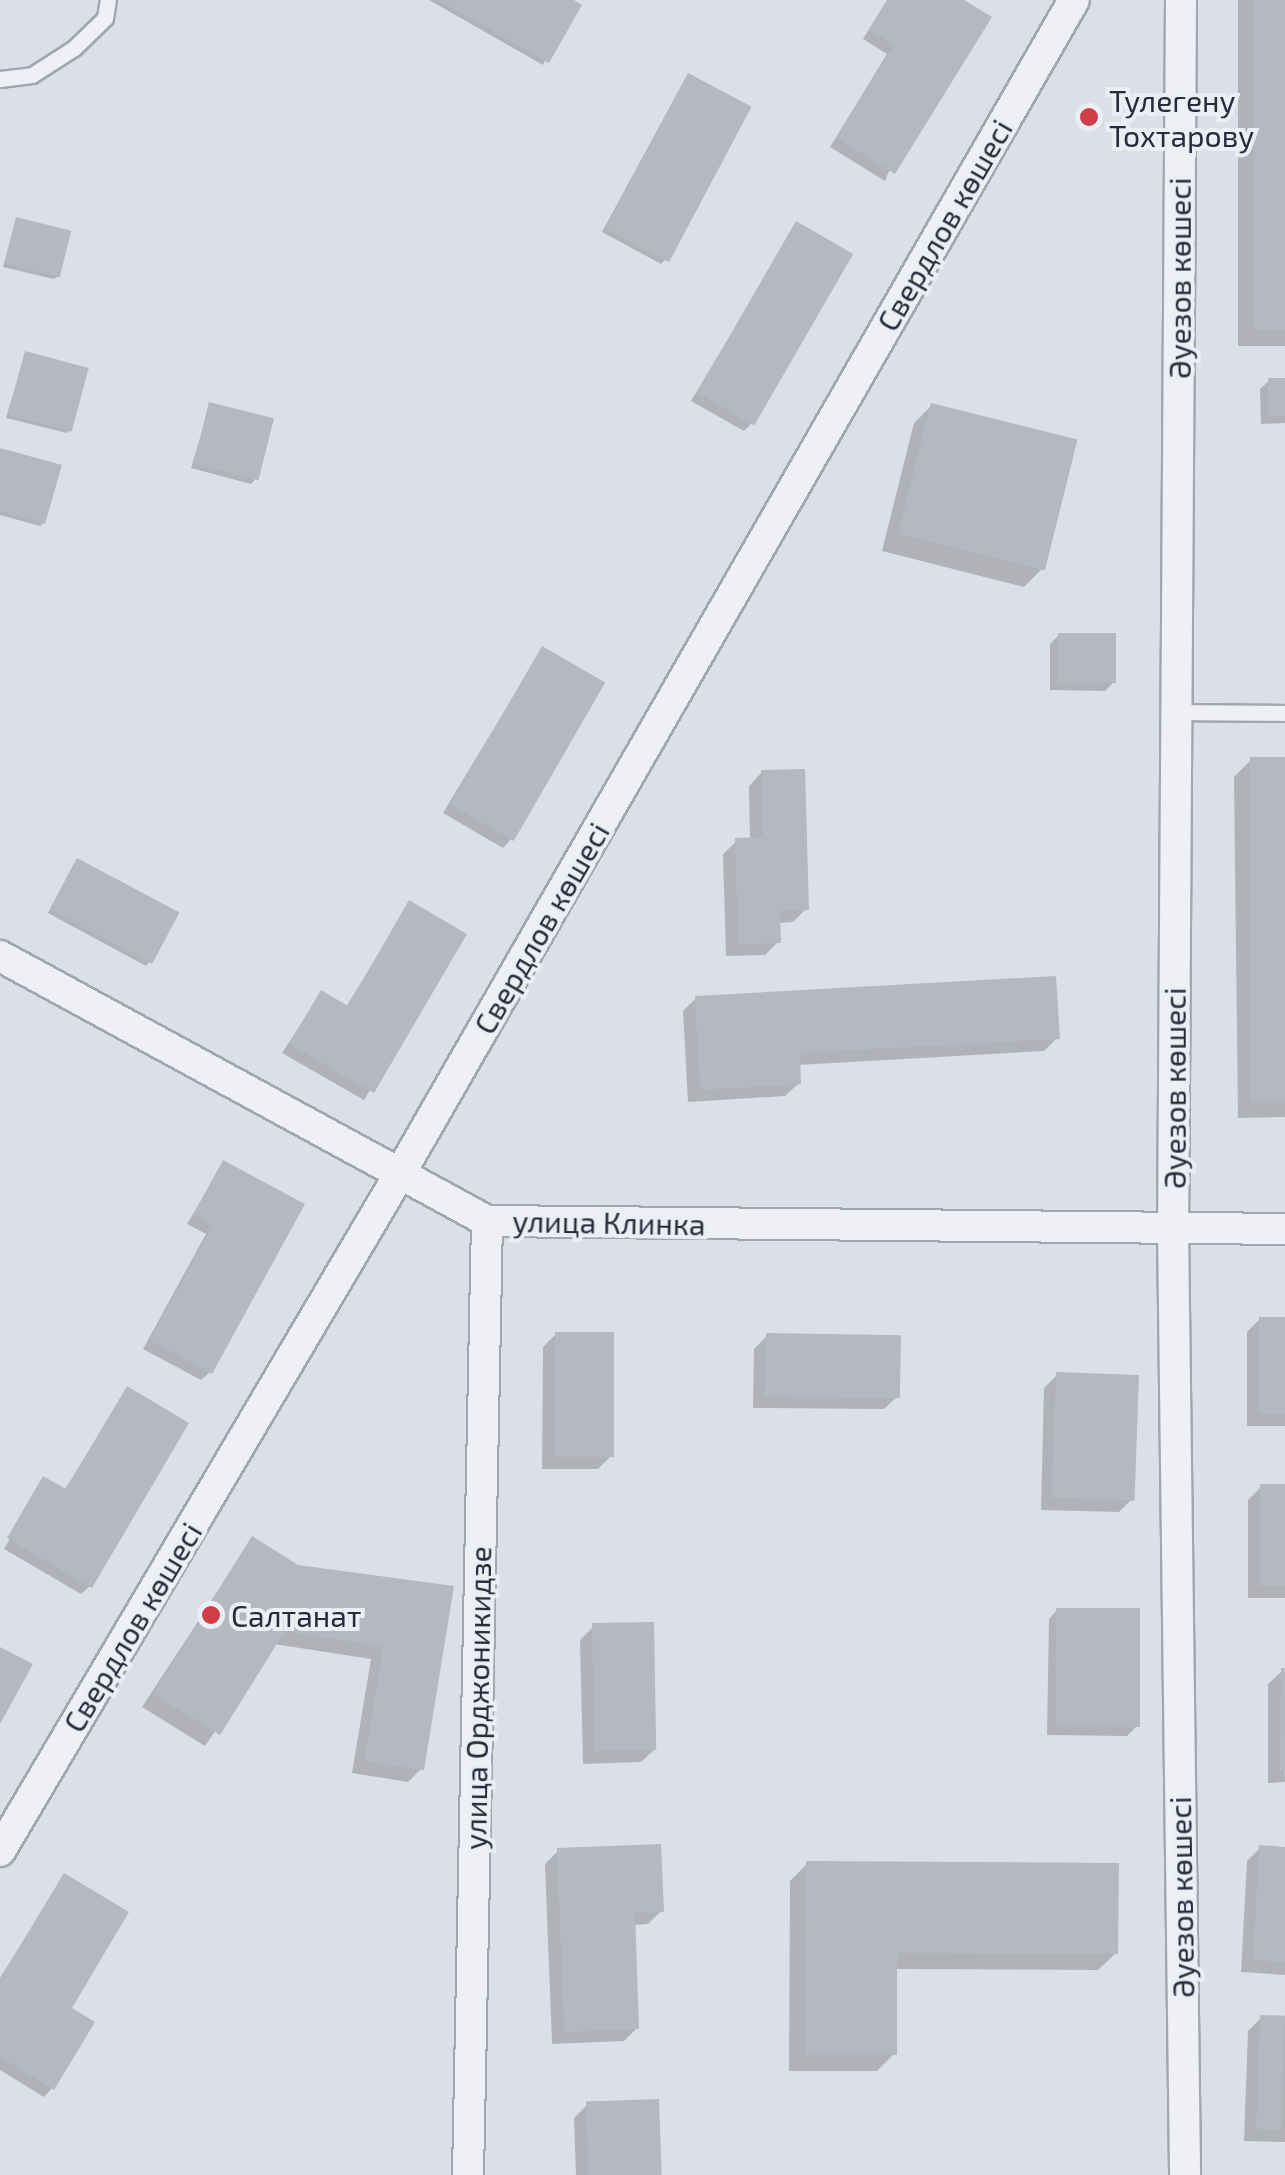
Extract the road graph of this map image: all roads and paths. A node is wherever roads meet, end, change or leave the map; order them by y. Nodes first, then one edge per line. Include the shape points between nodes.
1 (108, 0) edge
2 (1074, 0) edge
3 (1181, 0) edge
4 (0, 79) edge
5 (1176, 712) junction
6 (1285, 712) edge
7 (0, 956) edge
8 (398, 1178) junction
9 (487, 1221) junction
10 (1173, 1228) junction
11 (1285, 1229) edge
12 (0, 1850) edge
13 (468, 2175) edge
14 (1185, 2175) edge

1 - 4 lane via 106,18 74,48 32,75
2 - 8 street, Свердлов көшесі
3 - 5 street, Әуезов көшесі
5 - 6 lane
5 - 10 street, Әуезов көшесі
7 - 8 street, улица Клинка
8 - 9 street, улица Клинка
8 - 12 street, Свердлов көшесі
9 - 10 street, улица Клинка
9 - 13 street, улица Орджоникидзе
10 - 11 street, улица Клинка
10 - 14 street, Әуезов көшесі

